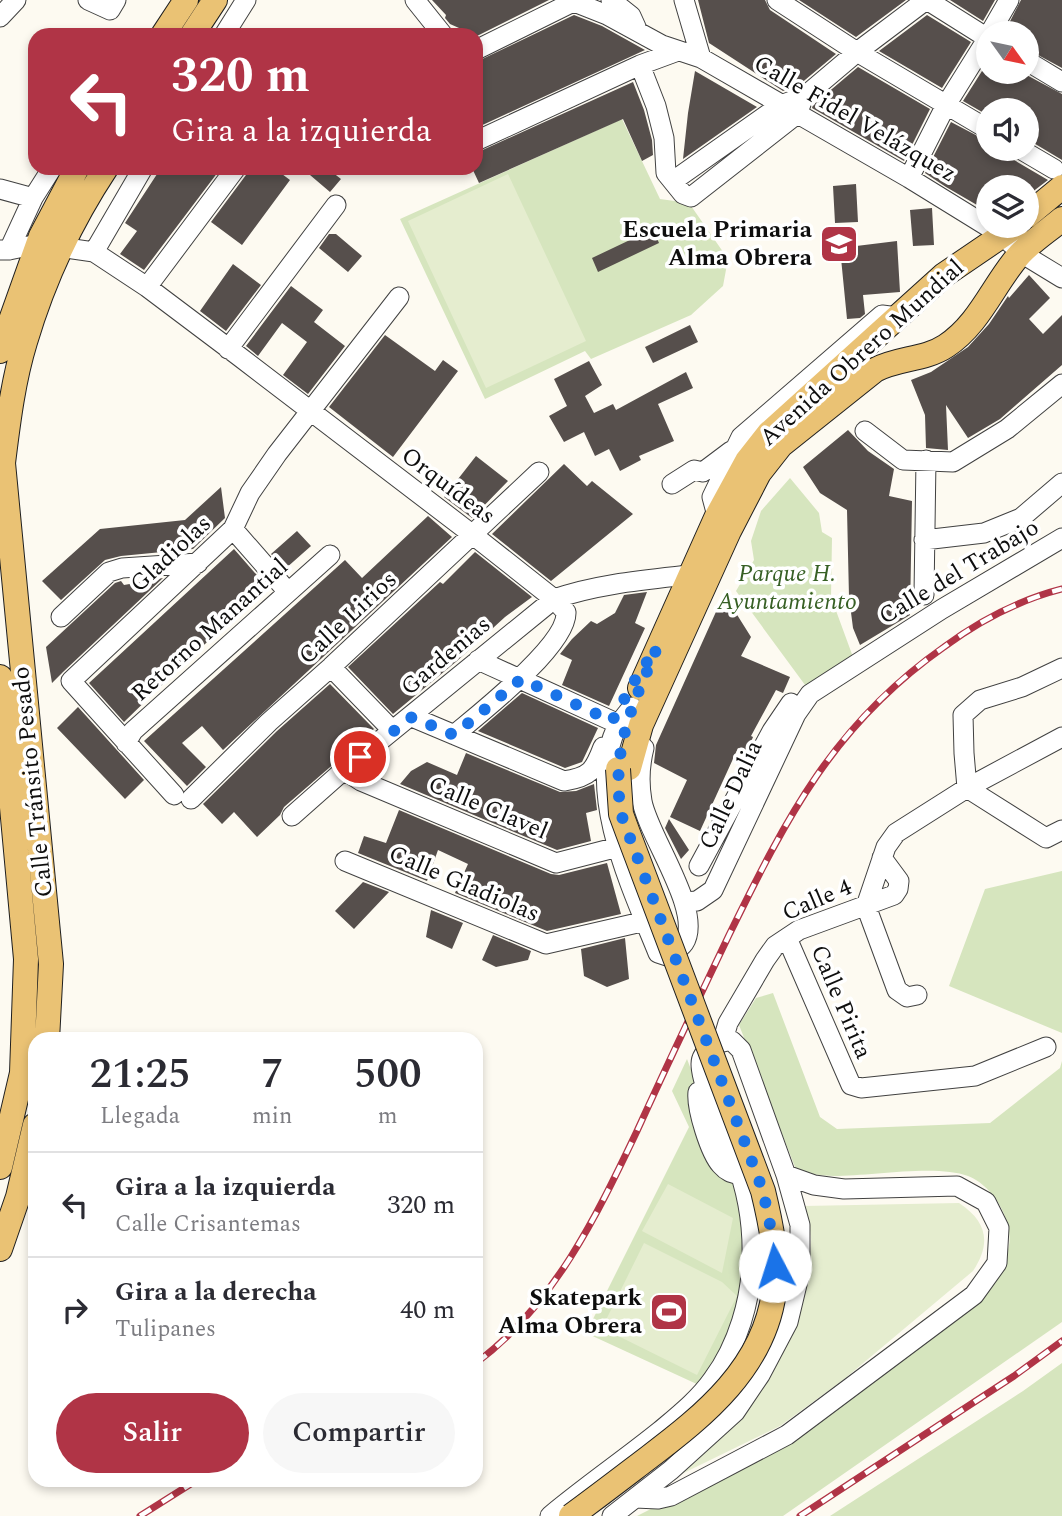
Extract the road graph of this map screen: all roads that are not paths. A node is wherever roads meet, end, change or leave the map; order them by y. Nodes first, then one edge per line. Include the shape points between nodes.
1 (16, 0) edge
2 (88, 0) edge
3 (187, 0) edge
4 (215, 0) edge
5 (246, 0) edge
6 (415, 0) edge
7 (684, 0) edge
8 (777, 0) edge
9 (927, 0) edge
10 (1009, 0) edge
11 (571, 1) edge
12 (113, 5) edge
13 (609, 5) edge
14 (0, 17) edge
15 (998, 21) edge
16 (168, 28) edge
17 (197, 28) edge
18 (228, 28) edge
19 (437, 28) edge
20 (976, 29) edge
21 (483, 46) edge
22 (678, 51) junction
23 (857, 52) junction
24 (701, 58) junction
25 (976, 58) edge
26 (640, 65) junction
27 (1040, 69) edge
28 (1062, 82) edge
29 (794, 105) junction
30 (947, 105) junction
31 (976, 122) edge
32 (483, 139) edge
33 (1036, 161) edge
34 (48, 175) edge
35 (75, 175) edge
36 (102, 175) edge
37 (139, 175) edge
38 (231, 175) edge
39 (909, 178) junction
40 (1058, 178) edge
41 (673, 181) junction
42 (0, 189) edge
43 (33, 198) junction
44 (1039, 201) edge
45 (336, 205) dead end
46 (976, 217) edge
47 (1062, 219) edge
48 (1039, 228) edge
49 (1013, 238) edge
50 (50, 245) junction
51 (5, 250) edge
52 (94, 252) junction
53 (1062, 278) edge
54 (148, 287) junction
55 (399, 297) dead end
56 (228, 349) junction
57 (0, 351) edge
58 (1062, 384) edge
59 (311, 413) junction
60 (865, 431) dead end
61 (926, 460) junction
62 (746, 461) junction
63 (539, 472) dead end
64 (1062, 483) edge
65 (672, 484) dead end
66 (233, 529) junction
67 (473, 535) junction
68 (1062, 538) edge
69 (925, 540) junction
70 (330, 555) dead end
71 (198, 563) junction
72 (690, 575) junction
73 (288, 592) junction
74 (924, 595) dead end
75 (554, 599) junction
76 (61, 617) dead end
77 (657, 648) junction
78 (478, 660) junction
79 (331, 667) junction
80 (1062, 668) edge
81 (0, 677) edge
82 (521, 679) junction
83 (656, 693) junction
84 (810, 694) junction
85 (622, 714) junction
86 (412, 717) junction
87 (392, 730) junction
88 (454, 735) junction
89 (1062, 737) edge
90 (125, 743) junction
91 (623, 768) junction
92 (344, 770) junction
93 (967, 788) junction
94 (292, 816) dead end
95 (1054, 834) edge
96 (618, 847) junction
97 (882, 858) junction
98 (345, 861) dead end
99 (699, 866) dead end
100 (685, 902) junction
101 (866, 906) junction
102 (646, 921) junction
103 (787, 938) junction
104 (917, 995) dead end
105 (47, 1032) edge
106 (723, 1041) junction
107 (1046, 1047) dead end
108 (28, 1155) edge
109 (0, 1167) edge
110 (786, 1175) junction
111 (0, 1249) edge
112 (635, 1498) junction
113 (550, 1516) edge
114 (571, 1516) edge
115 (586, 1516) edge
116 (612, 1516) edge

1 - 14 street
2 - 12 street
3 - 16 main road
4 - 17 main road
5 - 18 street
6 - 19 street
7 - 24 street
8 - 23 street
9 - 20 street
9 - 23 street
10 - 15 street
11 - 13 street, Calle Fidel Velázquez
11 - 21 street
13 - 22 street, Calle Fidel Velázquez via 639,33
22 - 24 street, Calle Fidel Velázquez
22 - 26 street
23 - 29 street
23 - 30 street
24 - 29 street, Calle Fidel Velázquez
25 - 30 street
26 - 32 street
26 - 41 street via 664,138 666,173
27 - 28 street
29 - 39 street, Calle Fidel Velázquez
29 - 41 street
29 - 41 street via 691,197
30 - 31 street
30 - 39 street
33 - 40 street
34 - 43 street
35 - 50 main road, Calle Tránsito Pesado
36 - 50 main road, Calle Tránsito Pesado via 76,218
37 - 52 street
38 - 54 street
39 - 46 street, Calle Fidel Velázquez
40 - 44 main road
42 - 43 street
43 - 51 street
45 - 56 street
47 - 48 main road, Avenida Obrero Mundial
49 - 53 street, Calle Fidel Velázquez
49 - 62 main road, Avenida Obrero Mundial via 944,275 769,433
49 - 62 main road, Avenida Obrero Mundial via 967,327 948,345 875,370 781,445
50 - 51 street
50 - 52 street
50 - 57 main road, Calle Tránsito Pesado
50 - 105 main road, Calle Tránsito Pesado via 10,410 2,474 51,964
52 - 54 street, Orquídeas
54 - 56 street, Orquídeas
55 - 59 street, Gladiolas
56 - 59 street, Orquídeas
58 - 61 street via 1007,429 953,462
59 - 66 street, Gladiolas via 250,493
59 - 67 street, Orquídeas
60 - 61 street via 903,460
61 - 69 street
62 - 65 street via 703,472 694,470
62 - 72 main road
62 - 83 main road via 729,531
63 - 67 street, Calle Lirios
64 - 69 street via 1021,518 984,533
66 - 71 street, Gladiolas
66 - 73 street
67 - 75 street, Orquídeas
67 - 79 street, Calle Lirios
68 - 84 street, Calle del Trabajo
69 - 74 street
70 - 73 street, Retorno Manantial
71 - 76 street via 109,572
71 - 90 street, Gladiolas via 71,681
72 - 75 street, Gardenias via 596,588
72 - 77 main road
73 - 90 street, Retorno Manantial
75 - 78 street, Gardenias
75 - 82 street via 566,612 564,627
77 - 85 main road
77 - 85 street via 639,673
78 - 82 street
78 - 86 street, Gardenias
79 - 87 street
79 - 90 street, Calle Lirios via 182,797
80 - 93 street via 1023,687 980,700 964,715
81 - 109 main road, Calle Tránsito Pesado via 26,959 22,1073
82 - 85 street
82 - 88 street
83 - 91 main road
83 - 100 street via 657,712 640,761 642,802
84 - 99 street, Calle del Trabajo via 789,705 772,731
84 - 100 street, Calle Dalia via 796,714 713,890 698,901
85 - 88 street via 592,771 564,782
85 - 91 main road via 619,752
85 - 96 street via 607,764 608,810
86 - 87 street, Gardenias
86 - 88 street
87 - 92 street, Gardenias
89 - 93 street
91 - 114 main road, bridge via 621,814 763,1191 775,1280 770,1311 755,1350 726,1391 699,1419
91 - 115 main road via 633,823 772,1192 783,1242 783,1281 768,1343 737,1394 715,1418
92 - 94 street, Gardenias
92 - 96 street, Calle Clavel via 360,781 556,863
93 - 95 street
93 - 97 street via 896,834
96 - 102 street
97 - 101 street
97 - 101 street, Calle 4 via 899,881 898,889
98 - 102 street, Calle Gladiolas via 546,944
100 - 102 street via 686,939 667,956 658,953
101 - 103 street, Calle 4
101 - 104 street via 897,990 907,997
103 - 106 street, Calle 4 via 765,960 728,1023
103 - 107 street, Calle Pirita via 850,1085 861,1088 975,1076
106 - 110 street via 732,1041 741,1050
106 - 113 street, Calle 4 via 702,1058 701,1065 740,1175 750,1219 750,1289 733,1342 714,1378 687,1409
108 - 111 main road
110 - 112 street via 800,1225 800,1272 788,1322 761,1375 735,1412
110 - 112 street via 844,1189 957,1186 986,1202 999,1228 997,1263 974,1295 787,1435 671,1496
112 - 116 street

